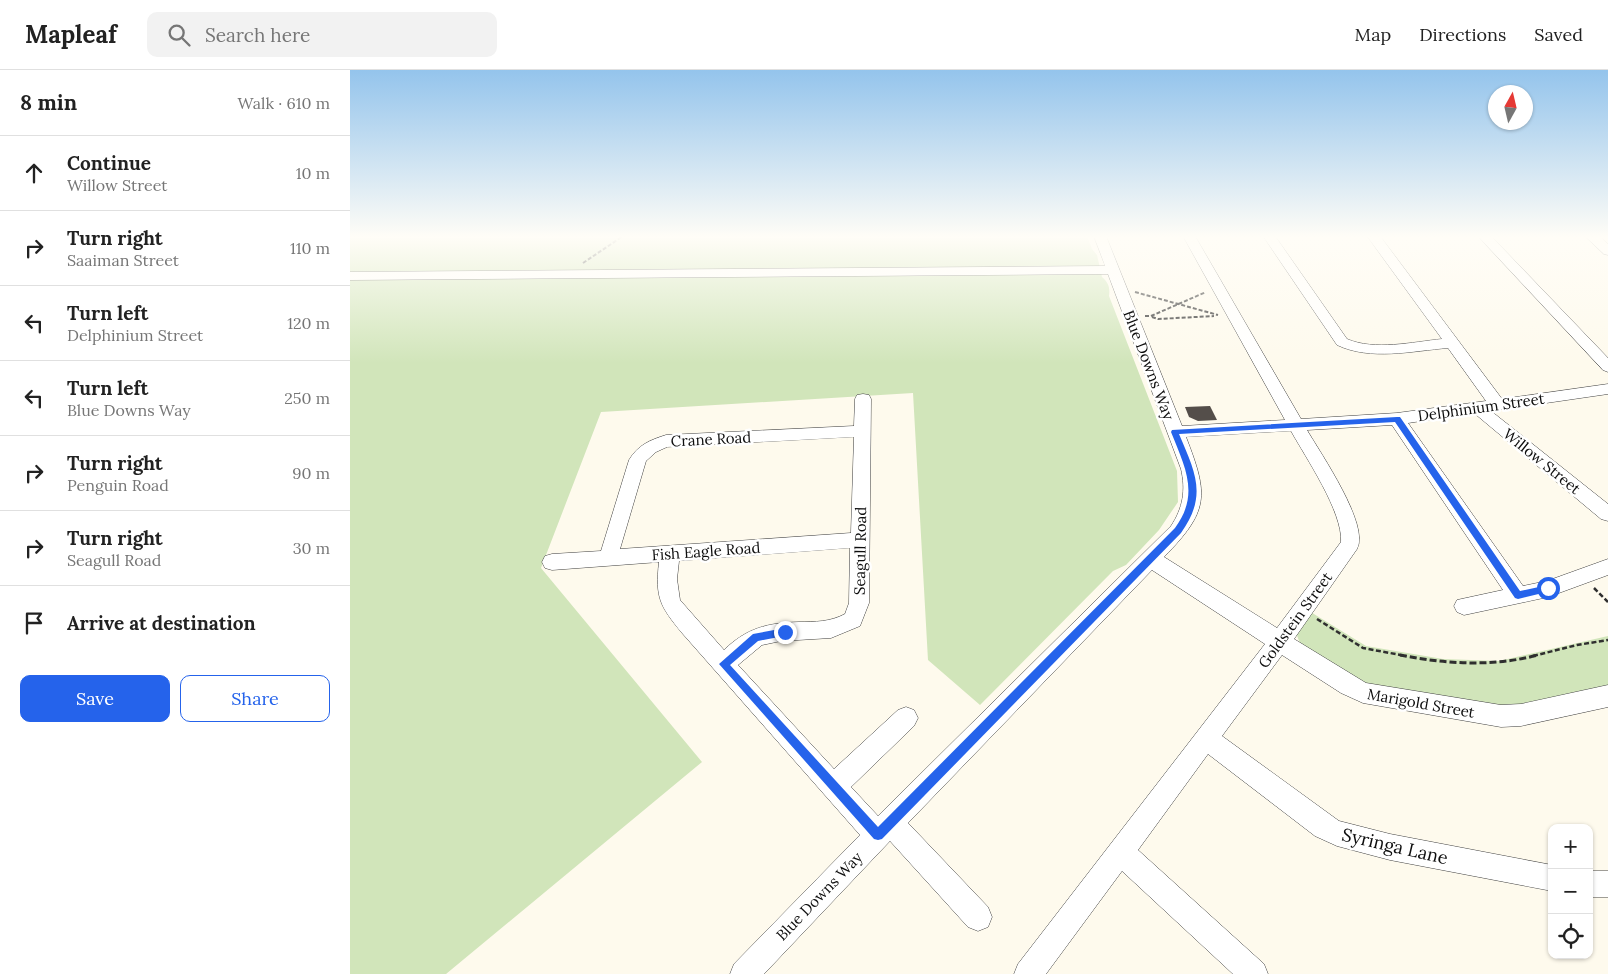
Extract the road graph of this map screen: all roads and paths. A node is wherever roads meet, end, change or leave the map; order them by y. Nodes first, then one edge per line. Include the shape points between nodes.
1 (1116, 278) edge
2 (1213, 278) edge
3 (1298, 278) edge
4 (1404, 278) edge
5 (1524, 278) edge
6 (1220, 291) junction
7 (1128, 292) dead end
8 (1177, 304) junction
9 (1233, 314) junction
10 (1138, 316) dead end
11 (1151, 316) junction
12 (1218, 316) junction
13 (1450, 343) junction
14 (1608, 367) edge
15 (1608, 389) edge
16 (863, 398) dead end
17 (1497, 404) junction
18 (1476, 407) junction
19 (1397, 419) junction
20 (1296, 424) junction
21 (863, 431) junction
22 (1175, 432) junction
23 (1608, 514) edge
24 (860, 540) junction
25 (670, 554) junction
26 (608, 558) junction
27 (1150, 558) junction
28 (552, 562) dead end
29 (1608, 567) edge
30 (1581, 578) junction
31 (1518, 595) junction
32 (1608, 602) edge
33 (1464, 606) dead end
34 (1302, 611) junction
35 (1608, 640) edge
36 (1280, 641) junction
37 (724, 664) junction
38 (1608, 696) edge
39 (906, 718) dead end
40 (1206, 738) junction
41 (834, 786) junction
42 (884, 829) junction
43 (1120, 852) junction
44 (1548, 877) edge
45 (1593, 884) edge
46 (1608, 884) edge
47 (978, 917) dead end
48 (744, 974) edge
49 (1028, 974) edge
50 (1254, 974) edge

1 - 22 street, Blue Downs Way
2 - 6 street, Goldstein Street
3 - 13 street via 1347,345 1376,349
4 - 13 street
5 - 14 street
6 - 8 path via 1203,292
6 - 9 street, Goldstein Street
7 - 8 path
8 - 11 path
8 - 12 path
9 - 12 path
9 - 20 street, Goldstein Street
10 - 11 path
11 - 12 path via 1158,319
13 - 17 street
15 - 17 street, Delphinium Street
16 - 21 street, Seagull Road
17 - 18 street, Delphinium Street
18 - 19 street, Delphinium Street
18 - 23 street, Willow Street
19 - 20 street, Delphinium Street
19 - 31 street
20 - 22 street, Delphinium Street
20 - 34 street, Goldstein Street via 1335,494 1351,535 1350,544
21 - 24 street, Seagull Road
21 - 26 street, Crane Road via 656,444 638,460
22 - 27 street, Blue Downs Way via 1193,481 1192,505 1178,531
24 - 25 street, Fish Eagle Road
24 - 37 street, Seagull Road via 859,603 853,620 834,629 756,637
25 - 26 street, Fish Eagle Road
25 - 37 street via 667,579 670,603
26 - 28 street, Fish Eagle Road
27 - 36 street, Marigold Street
27 - 42 street, Blue Downs Way
29 - 30 street
30 - 31 street
30 - 32 path
31 - 33 street
34 - 35 path via 1363,648 1430,661 1491,663
34 - 36 street, Goldstein Street
36 - 38 street, Marigold Street via 1363,693 1464,711 1521,715
36 - 40 street, Goldstein Street
37 - 41 street
39 - 41 street
40 - 43 street, Goldstein Street
40 - 44 street, Syringa Lane via 1324,827 1337,833 1390,847
41 - 42 street
42 - 47 street
42 - 48 street, Blue Downs Way
43 - 49 street, Goldstein Street
43 - 50 street
45 - 46 street

